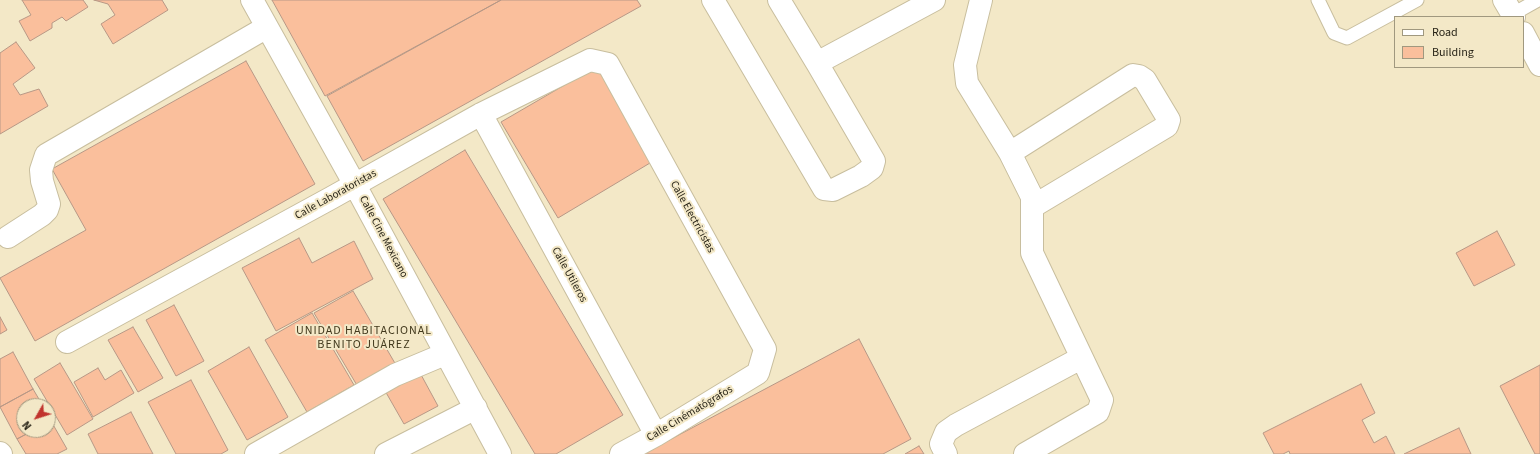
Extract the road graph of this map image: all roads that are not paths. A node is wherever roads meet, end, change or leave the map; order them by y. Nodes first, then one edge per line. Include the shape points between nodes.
1 (252, 0) edge
2 (714, 0) edge
3 (779, 0) edge
4 (934, 0) edge
5 (981, 0) edge
6 (1318, 0) edge
7 (1417, 0) edge
8 (1538, 0) edge
9 (1510, 10) edge
10 (267, 28) junction
11 (1524, 36) edge
12 (817, 63) junction
13 (608, 64) joint
14 (1540, 65) edge
15 (482, 114) junction
16 (1010, 153) junction
17 (355, 185) junction
18 (1032, 207) junction
19 (8, 237) dead end
20 (67, 342) dead end
21 (445, 354) junction
22 (1081, 358) junction
23 (758, 372) joint
24 (476, 408) junction
25 (656, 435) junction
26 (256, 454) edge
27 (386, 454) edge
28 (500, 454) edge
29 (621, 454) edge
30 (946, 454) edge
31 (1025, 454) edge

1 - 10 street, Calle Cine Mexicano
2 - 12 street via 824,189 833,190 861,176 872,168 874,161
3 - 12 street
4 - 12 street
5 - 16 street via 965,65 967,83
6 - 7 lane via 1334,33 1347,38
8 - 9 lane
10 - 17 street, Calle Cine Mexicano
10 - 19 street via 46,155 41,170 49,204 47,210
11 - 14 street
13 - 15 street, Calle Laboratoristas via 590,60
13 - 23 street, Calle Electricistas via 765,349
15 - 17 street, Calle Laboratoristas
15 - 25 street, Calle Utileros
16 - 18 street via 1032,197
16 - 18 street via 1133,75 1145,80 1169,120 1167,126
17 - 20 street, Calle Laboratoristas
17 - 21 street, Calle Cine Mexicano
18 - 22 street via 1032,253
21 - 24 street, Calle Cine Mexicano
21 - 26 street via 396,375
22 - 30 street via 946,432 941,444
22 - 31 street via 1102,400 1098,412
23 - 25 street, Calle Cinématógrafos
24 - 27 street
24 - 28 street, Calle Cine Mexicano
25 - 29 street, Calle Cinématógrafos

